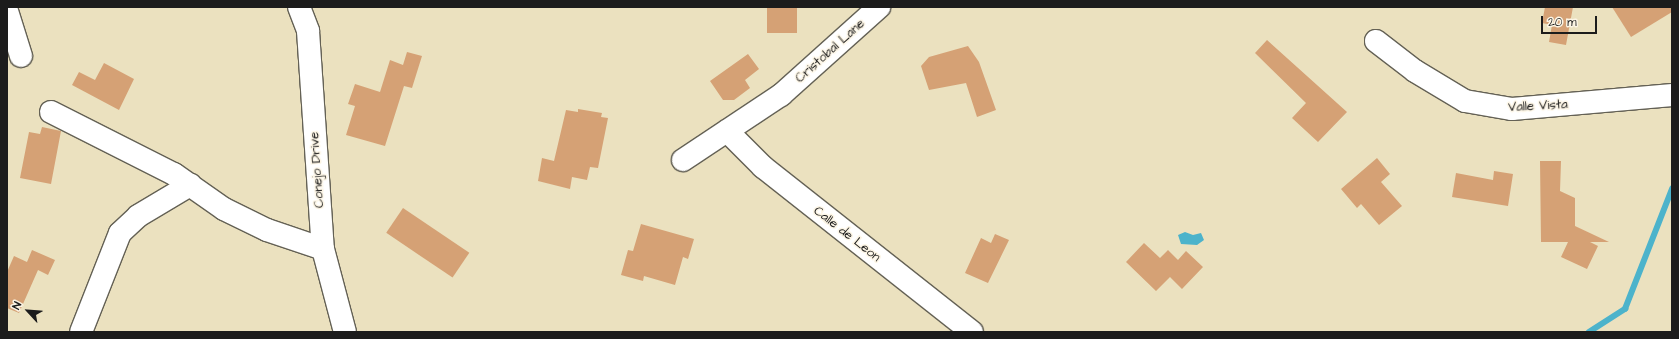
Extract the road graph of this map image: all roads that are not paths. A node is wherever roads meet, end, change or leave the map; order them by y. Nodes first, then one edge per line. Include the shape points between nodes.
1 (299, 7) edge
2 (879, 7) edge
3 (7, 11) edge
4 (1376, 41) dead end
5 (21, 56) dead end
6 (1672, 95) edge
7 (51, 112) dead end
8 (727, 131) junction
9 (683, 160) dead end
10 (190, 185) junction
11 (322, 249) junction
12 (81, 332) edge
13 (345, 332) edge
14 (972, 332) edge

1 - 11 street, Conejo Drive via 308,31
2 - 8 street, Cristobal Lane via 781,95
3 - 5 street
4 - 6 street, Valle Vista via 1415,71 1465,101 1512,109
7 - 10 street
8 - 9 street
8 - 14 street, Calle de Leon via 763,167
10 - 11 street via 224,209 268,230
10 - 12 street via 138,216 120,233
11 - 13 street, Conejo Drive

